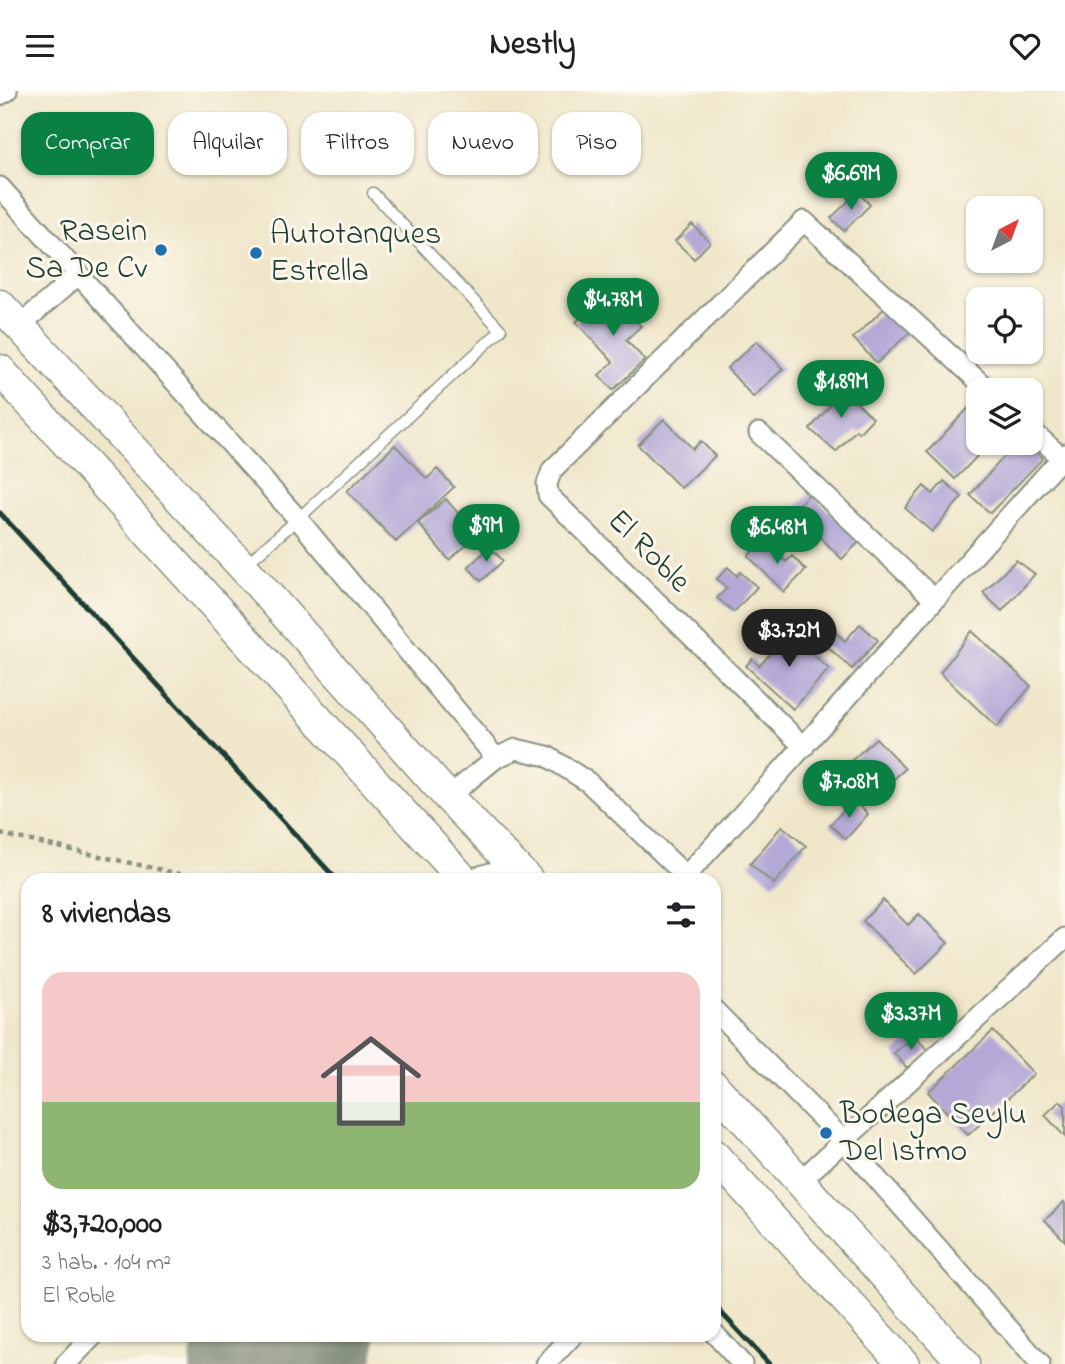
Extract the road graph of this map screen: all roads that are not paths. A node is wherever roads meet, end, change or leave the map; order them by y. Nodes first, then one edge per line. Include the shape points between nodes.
1 (7, 91) edge
2 (0, 95) edge
3 (0, 187) edge
4 (373, 194) dead end
5 (79, 274) junction
6 (10, 315) edge
7 (0, 370) edge
8 (975, 378) edge
9 (759, 433) dead end
10 (1043, 440) edge
11 (1063, 456) edge
12 (298, 519) junction
13 (243, 567) junction
14 (934, 599) junction
15 (804, 747) junction
16 (496, 758) junction
17 (448, 797) junction
18 (459, 873) edge
19 (521, 873) edge
20 (679, 873) edge
21 (689, 873) edge
22 (1064, 941) edge
23 (721, 1017) edge
24 (721, 1094) edge
25 (843, 1140) junction
26 (721, 1163) edge
27 (800, 1181) junction
28 (721, 1341) edge
29 (87, 1342) edge
30 (566, 1342) edge
31 (65, 1364) edge
32 (546, 1364) edge
33 (742, 1364) edge
34 (904, 1364) edge
35 (964, 1364) edge
36 (1040, 1364) edge

1 - 2 street
3 - 5 street
4 - 12 lane via 501,330
5 - 6 street
5 - 12 street
6 - 13 main road
7 - 18 main road
8 - 15 street, El Roble via 804,221 552,470 548,495
9 - 14 street
10 - 11 street
11 - 14 street
12 - 13 lane
12 - 16 street
13 - 17 main road
14 - 15 street
15 - 21 street
16 - 17 street
16 - 20 street via 516,749 547,756 588,782
17 - 19 main road
22 - 25 street
23 - 25 street
24 - 27 main road
25 - 27 street
25 - 36 street
26 - 34 main road
27 - 35 main road
28 - 33 street
29 - 31 street
30 - 32 street

